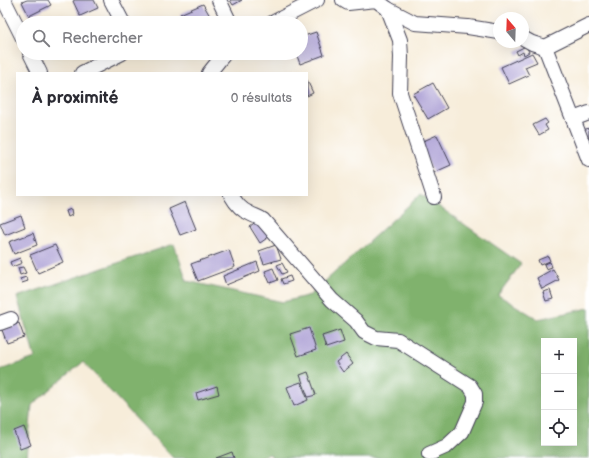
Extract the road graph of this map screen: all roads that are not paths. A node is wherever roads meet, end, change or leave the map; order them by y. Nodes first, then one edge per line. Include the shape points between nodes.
1 (4, 0) edge
2 (111, 0) edge
3 (219, 0) edge
4 (317, 0) edge
5 (343, 0) edge
6 (388, 9) junction
7 (119, 16) edge
8 (227, 16) edge
9 (286, 16) edge
10 (16, 24) edge
11 (589, 25) edge
12 (493, 31) edge
13 (529, 41) edge
14 (545, 47) junction
15 (34, 60) edge
16 (108, 60) edge
17 (219, 60) edge
18 (40, 72) edge
19 (84, 72) edge
20 (210, 72) edge
21 (589, 113) edge
22 (573, 119) junction
23 (589, 160) edge
24 (232, 196) edge
25 (434, 196) dead end
26 (429, 454) dead end

1 - 10 street
2 - 7 street
3 - 8 street
4 - 9 street
5 - 6 street via 348,3 376,0
6 - 12 street via 415,23
6 - 25 street via 400,40 400,94
11 - 14 street
13 - 14 street
14 - 22 street
15 - 18 street
16 - 19 street
17 - 20 street
21 - 22 street
22 - 23 street
24 - 26 street via 247,213 263,220 332,300 356,320 364,332 376,338 398,340 470,386 475,394 475,402 462,432 447,446

